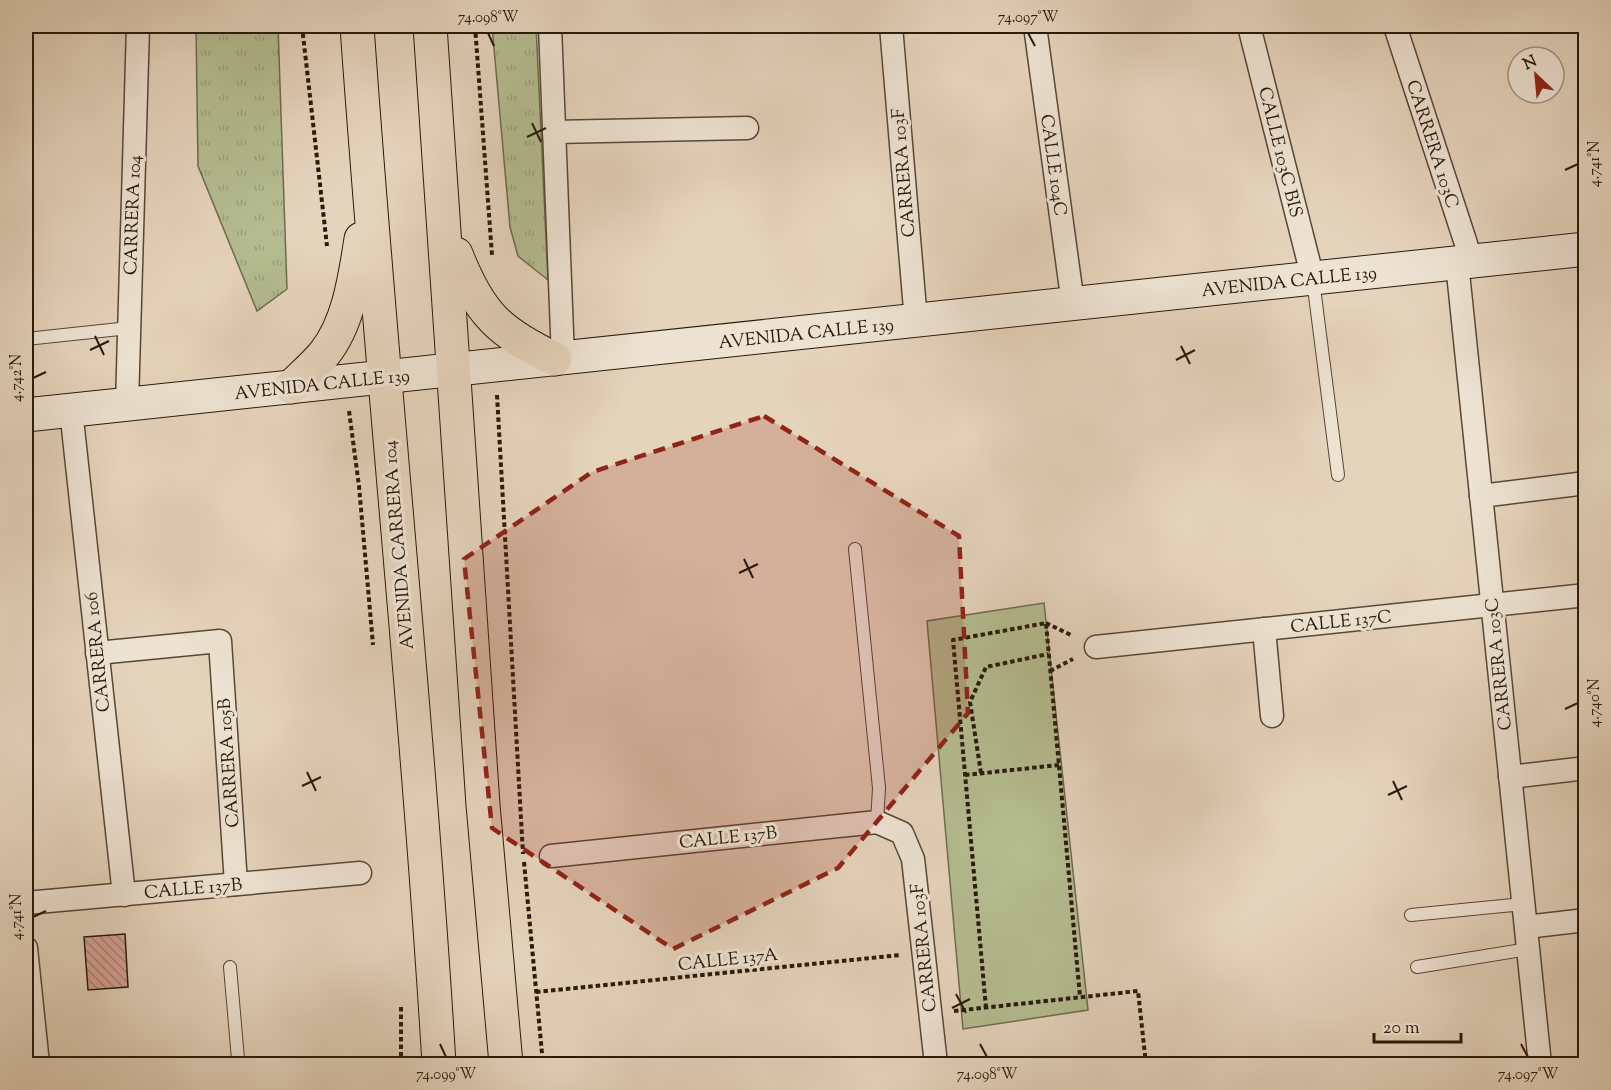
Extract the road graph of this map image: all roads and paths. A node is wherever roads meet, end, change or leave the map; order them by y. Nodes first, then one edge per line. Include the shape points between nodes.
1 (138, 26) edge
2 (302, 26) edge
3 (357, 26) edge
4 (430, 26) edge
5 (475, 26) edge
6 (550, 26) edge
7 (891, 26) edge
8 (1035, 26) edge
9 (1249, 26) edge
10 (1395, 26) edge
11 (747, 128) dead end
12 (554, 132) junction
13 (368, 193) junction
14 (490, 217) dead end
15 (446, 229) junction
16 (1586, 249) edge
17 (328, 256) dead end
18 (1464, 263) junction
19 (1312, 279) junction
20 (1073, 304) junction
21 (916, 321) junction
22 (129, 328) junction
23 (26, 339) edge
24 (559, 359) junction
25 (456, 370) junction
26 (383, 377) junction
27 (291, 387) junction
28 (127, 404) junction
29 (70, 410) junction
30 (26, 415) edge
31 (1338, 475) dead end
32 (501, 482) dead end
33 (1586, 483) edge
34 (359, 486) dead end
35 (1481, 496) junction
36 (855, 549) dead end
37 (1586, 594) edge
38 (1492, 604) junction
39 (1264, 629) junction
40 (1096, 647) dead end
41 (374, 649) dead end
42 (97, 652) junction
43 (1048, 654) junction
44 (1272, 716) dead end
45 (1059, 765) junction
46 (1586, 768) edge
47 (981, 773) junction
48 (965, 775) junction
49 (1510, 777) junction
50 (877, 822) junction
51 (902, 833) joint
52 (551, 856) dead end
53 (360, 873) dead end
54 (236, 884) junction
55 (124, 895) junction
56 (26, 903) edge
57 (1524, 904) junction
58 (1411, 915) dead end
59 (1586, 920) edge
60 (1527, 938) junction
61 (26, 948) edge
62 (923, 953) junction
63 (230, 967) dead end
64 (1417, 968) dead end
65 (536, 992) junction
66 (401, 996) dead end
67 (1080, 997) junction
68 (986, 1008) junction
69 (930, 1013) junction
70 (38, 1065) edge
71 (234, 1065) edge
72 (401, 1065) edge
73 (439, 1065) edge
74 (506, 1065) edge
75 (543, 1065) edge
76 (936, 1065) edge
77 (1146, 1065) edge
78 (1540, 1065) edge

1 - 22 street, CARRERA 104
2 - 17 path
3 - 13 main road, AVENIDA CARRERA 104
4 - 15 main road
5 - 14 path
6 - 12 street
7 - 21 street, CARRERA 103F
8 - 20 street, CALLE 104C
9 - 19 street, CALLE 103C BIS
10 - 18 street, CARRERA 103C
11 - 12 street
12 - 24 street
13 - 26 main road, AVENIDA CARRERA 104
13 - 27 main road via 356,268 338,332 325,353
15 - 24 main road via 476,299 494,323 523,344
15 - 25 main road
16 - 18 main road, AVENIDA CALLE 139
18 - 19 main road, AVENIDA CALLE 139
18 - 35 street, CARRERA 103C
19 - 20 main road, AVENIDA CALLE 139
19 - 31 lane
20 - 21 main road, AVENIDA CALLE 139
21 - 24 main road, AVENIDA CALLE 139
22 - 23 lane
22 - 28 street, CARRERA 104
24 - 25 main road, AVENIDA CALLE 139
25 - 26 main road, AVENIDA CALLE 139
25 - 74 main road via 483,805
26 - 27 main road, AVENIDA CALLE 139
26 - 73 main road, AVENIDA CARRERA 104 via 427,868
27 - 28 main road, AVENIDA CALLE 139
28 - 29 main road, AVENIDA CALLE 139
29 - 30 main road, AVENIDA CALLE 139
29 - 42 street, CARRERA 106
32 - 65 path via 521,833
33 - 35 street
34 - 41 path
35 - 38 street, CARRERA 103C
36 - 50 lane via 879,788
37 - 38 street, CALLE 137C
38 - 39 street, CALLE 137C
38 - 49 street, CARRERA 103C
39 - 40 street, CALLE 137C
39 - 44 street
42 - 54 street, CARRERA 105B via 220,641
42 - 55 street, CARRERA 106
43 - 45 path
43 - 47 path via 986,667 970,702
43 - 48 path via 1046,623 953,640
45 - 47 path
45 - 67 path
46 - 49 street
47 - 48 path
48 - 68 path
49 - 57 street, CARRERA 103C
50 - 51 street, CALLE 137B
50 - 52 street, CALLE 137B
51 - 62 street, CARRERA 103F via 913,859
53 - 54 street, CALLE 137B
54 - 55 street, CALLE 137B
55 - 56 street, CALLE 137B
57 - 58 lane
57 - 60 street, CARRERA 103C
59 - 60 street
60 - 64 lane
60 - 78 street, CARRERA 103C
61 - 70 street
62 - 65 path, CALLE 137A
62 - 69 street, CARRERA 103F
63 - 71 lane via 238,1059
65 - 75 path
66 - 72 path
67 - 68 path
67 - 77 path via 1138,991
68 - 69 path
69 - 76 street, CARRERA 103F

